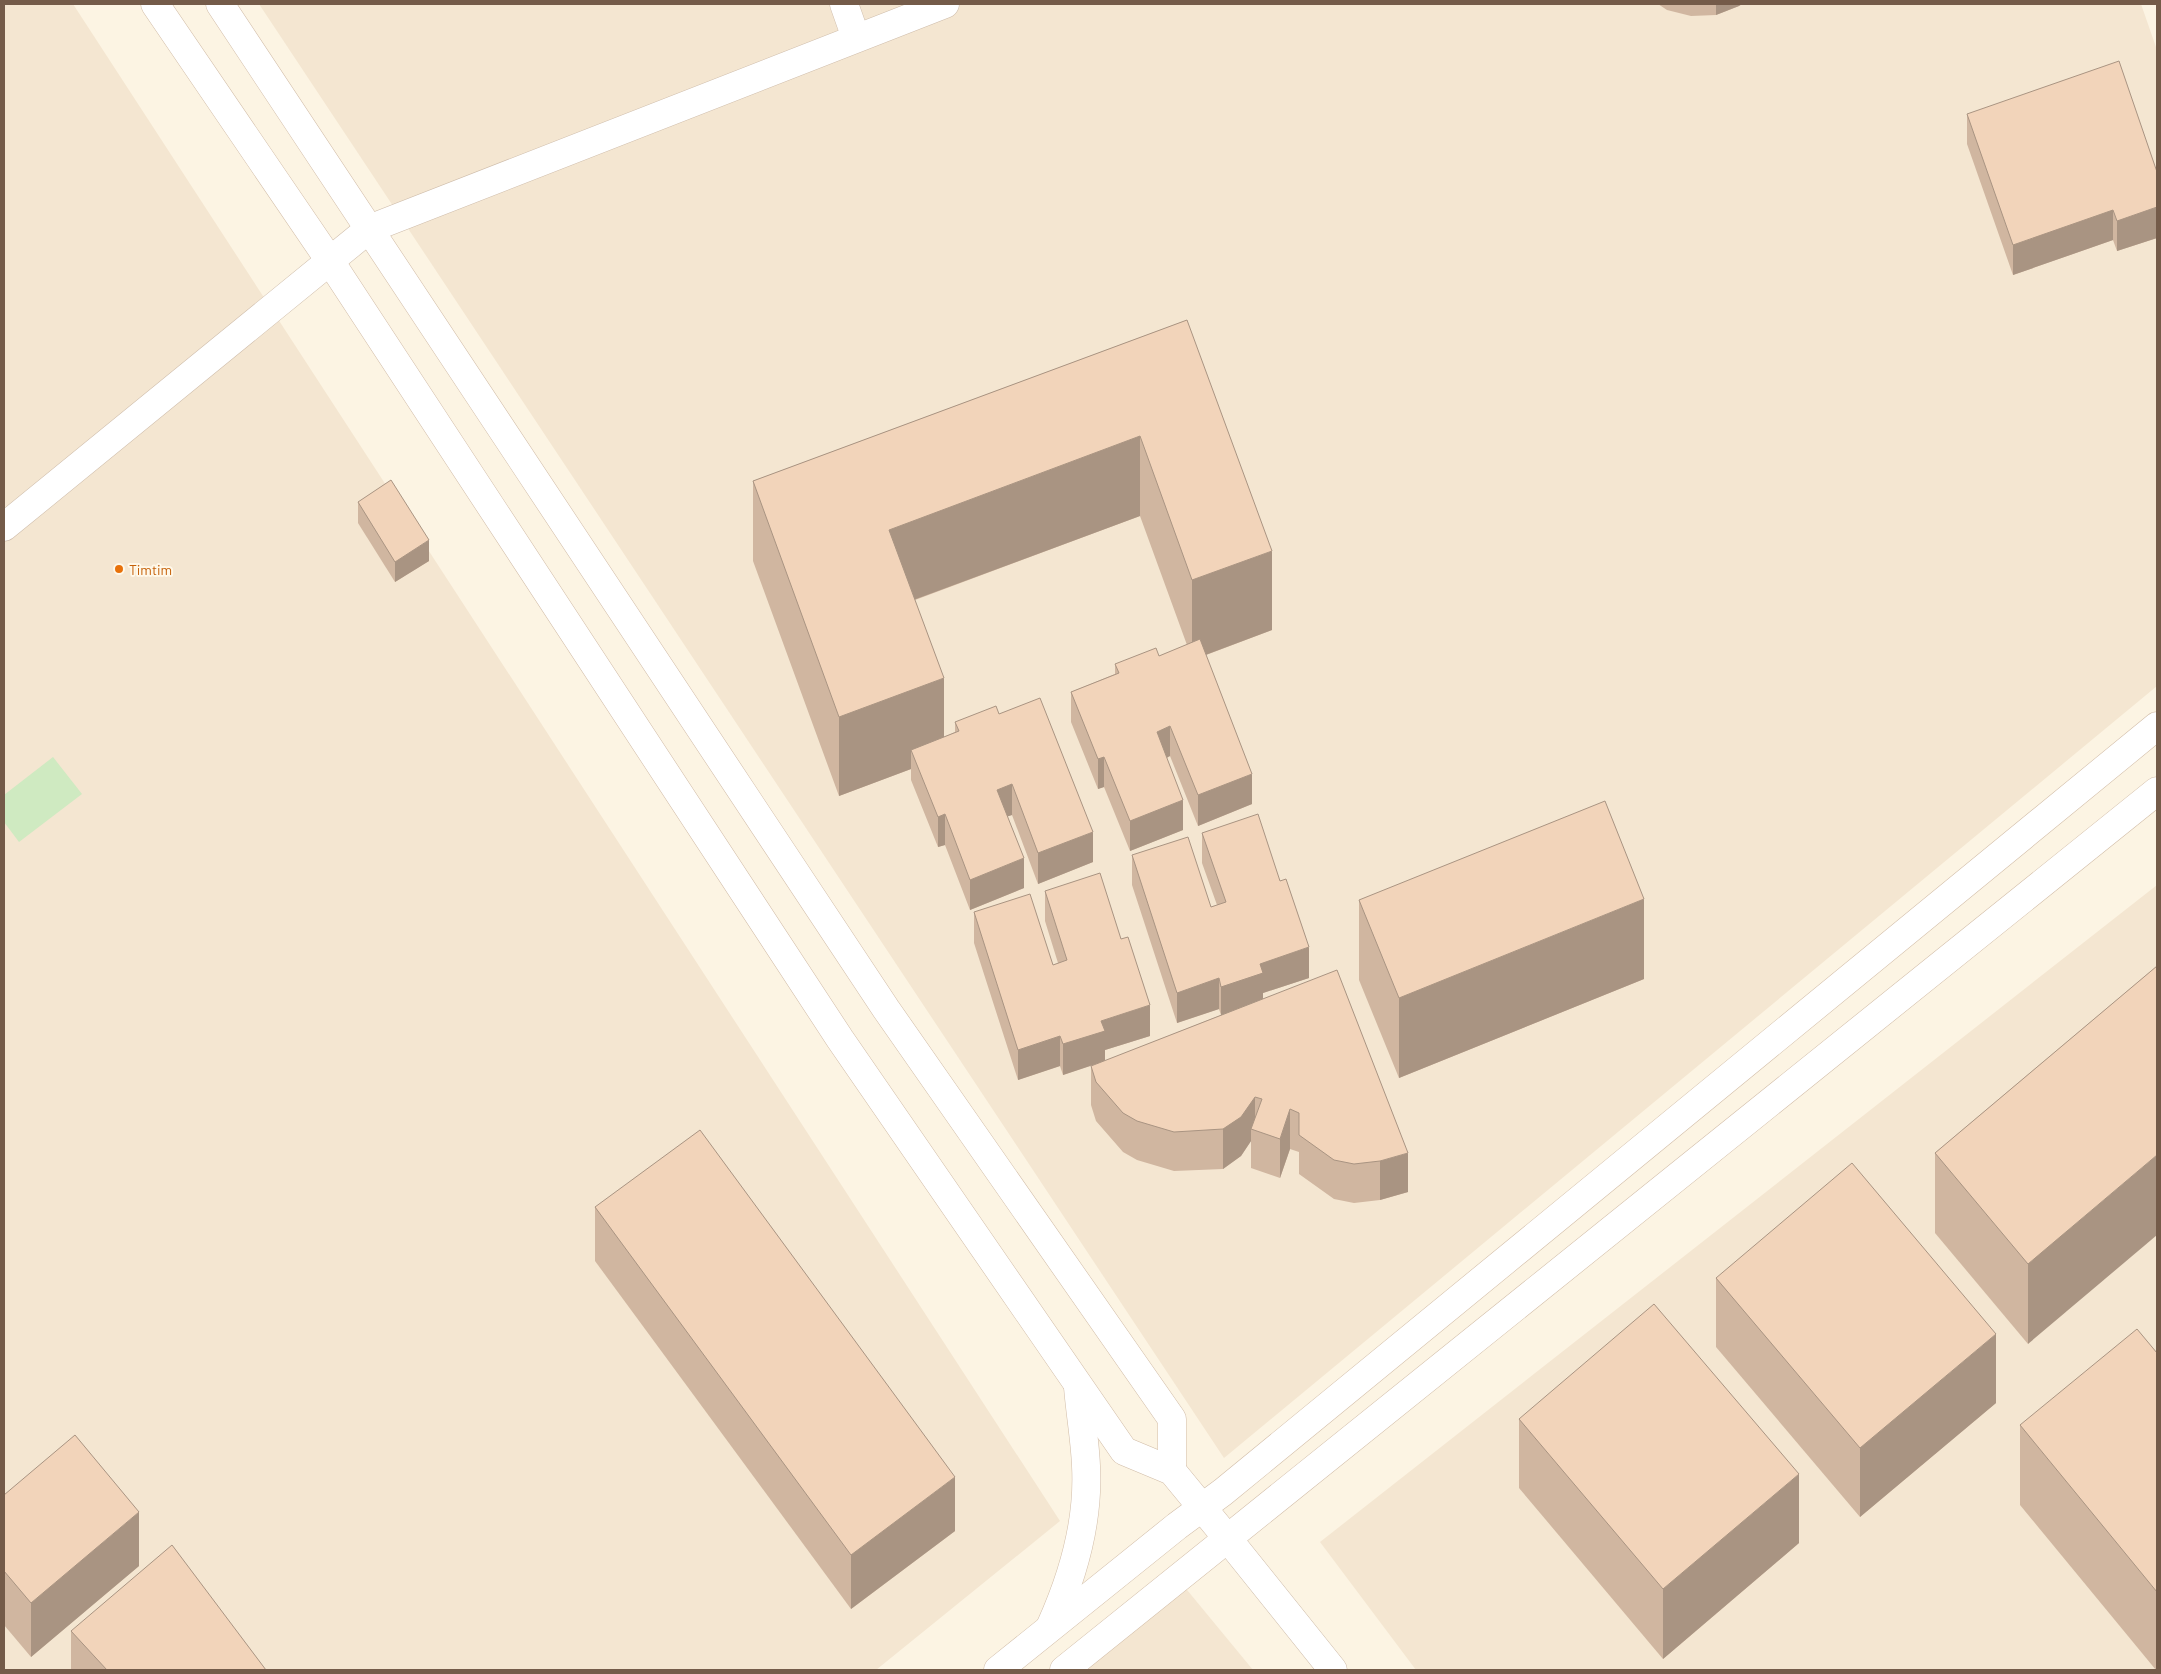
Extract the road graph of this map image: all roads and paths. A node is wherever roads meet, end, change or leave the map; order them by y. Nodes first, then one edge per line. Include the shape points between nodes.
1 (155, 4) edge
2 (220, 4) edge
3 (844, 4) edge
4 (945, 4) edge
5 (856, 38) junction
6 (369, 229) junction
7 (330, 261) junction
8 (4, 527) edge
9 (2157, 726) edge
10 (2157, 791) edge
11 (1077, 1383) junction
12 (1172, 1471) junction
13 (1202, 1507) junction
14 (1228, 1539) junction
15 (1050, 1628) junction
16 (998, 1670) edge
17 (1064, 1670) edge
18 (1333, 1670) edge

1 - 7 street
2 - 6 street
3 - 5 street
4 - 5 street
5 - 6 street
6 - 7 street
6 - 12 street via 886,1009 1172,1419
7 - 8 street
7 - 11 street via 840,1039
9 - 13 street
10 - 14 street
11 - 12 street via 1124,1451
11 - 15 street via 1086,1467 1084,1515 1076,1555
12 - 13 street
13 - 14 street
13 - 15 street
14 - 17 street
14 - 18 street
15 - 16 street

